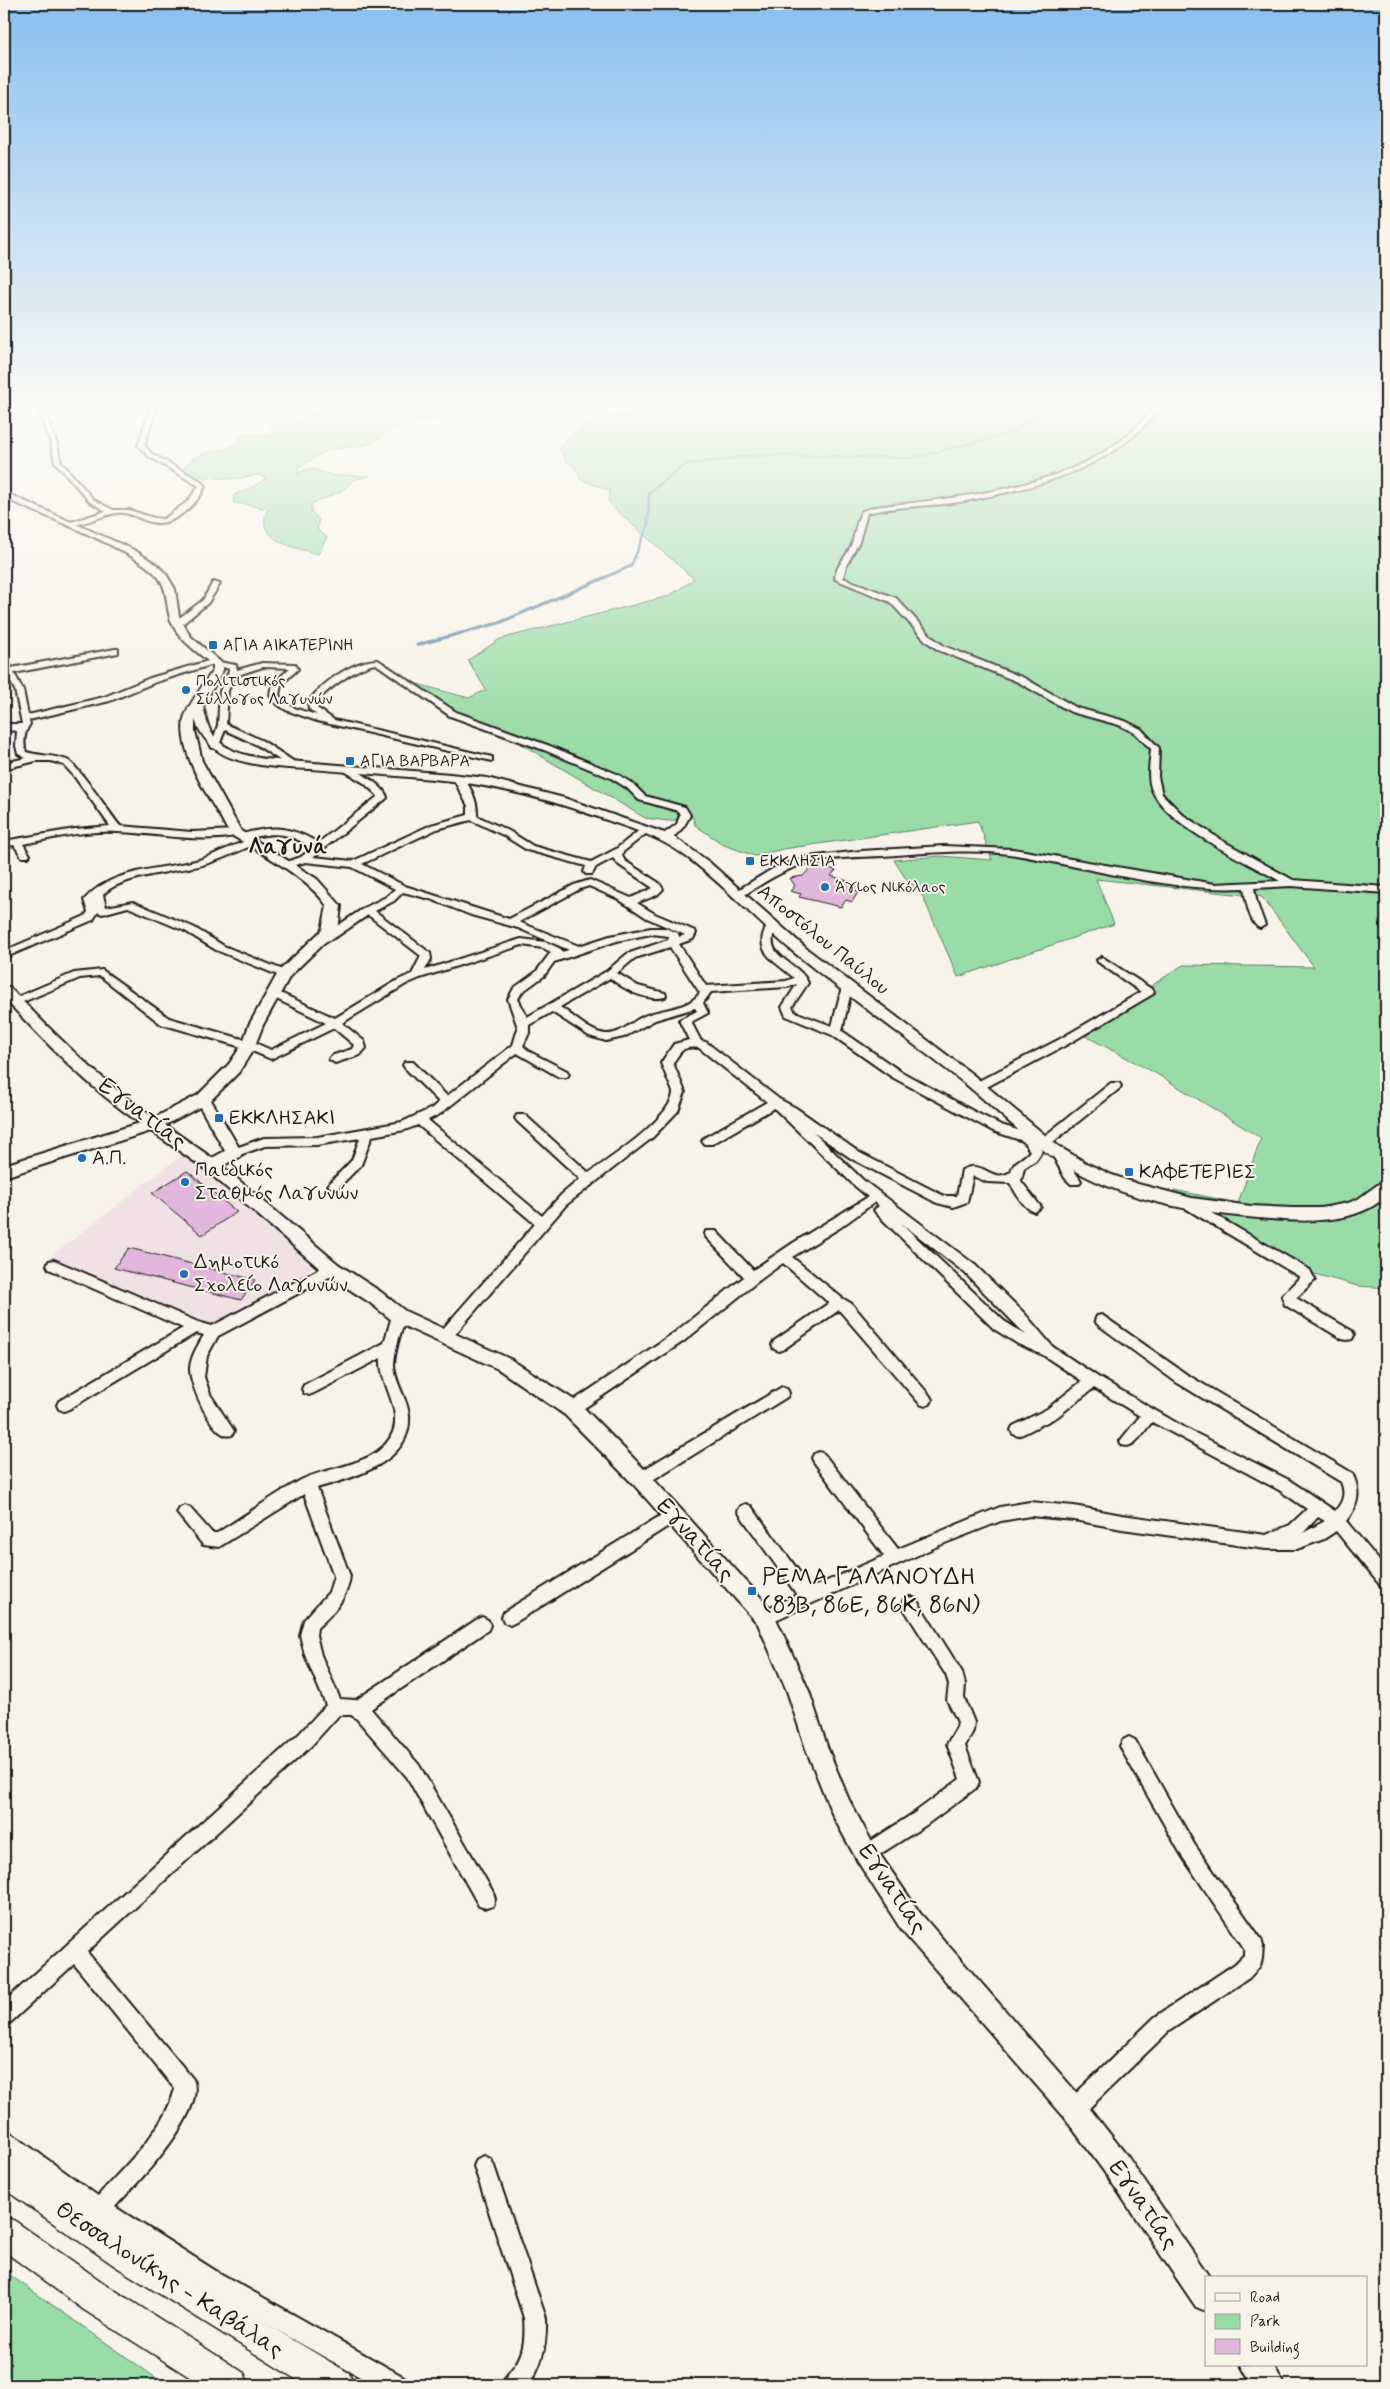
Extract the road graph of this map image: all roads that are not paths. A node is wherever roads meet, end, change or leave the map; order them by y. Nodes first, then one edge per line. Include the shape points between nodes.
1 (51, 515) edge
2 (101, 515) edge
3 (138, 515) edge
4 (176, 515) edge
5 (862, 515) edge
6 (70, 524) junction
7 (216, 584) dead end
8 (177, 624) junction
9 (115, 651) dead end
10 (4, 662) edge
11 (216, 662) junction
12 (9, 671) junction
13 (231, 675) junction
14 (198, 707) junction
15 (25, 718) junction
16 (331, 721) junction
17 (222, 726) junction
18 (4, 727) edge
19 (21, 730) junction
20 (215, 746) junction
21 (36, 758) junction
22 (489, 758) dead end
23 (290, 763) junction
24 (4, 766) edge
25 (349, 770) junction
26 (456, 778) junction
27 (472, 816) junction
28 (118, 829) junction
29 (645, 830) junction
30 (245, 837) junction
31 (665, 837) junction
32 (17, 842) junction
33 (4, 844) edge
34 (318, 848) junction
35 (619, 851) junction
36 (25, 856) dead end
37 (304, 859) junction
38 (290, 864) junction
39 (354, 864) junction
40 (592, 865) junction
41 (584, 883) junction
42 (1291, 883) junction
43 (1249, 886) junction
44 (401, 888) junction
45 (1386, 890) edge
46 (738, 896) junction
47 (630, 902) junction
48 (368, 910) junction
49 (98, 911) junction
50 (510, 923) junction
51 (1260, 924) dead end
52 (772, 926) junction
53 (538, 933) junction
54 (320, 941) junction
55 (521, 942) junction
56 (673, 942) junction
57 (577, 948) junction
58 (4, 955) edge
59 (1102, 960) dead end
60 (548, 961) junction
61 (611, 973) junction
62 (284, 974) junction
63 (416, 976) junction
64 (802, 979) junction
65 (847, 987) junction
66 (705, 989) junction
67 (4, 990) edge
68 (272, 993) junction
69 (661, 996) dead end
70 (14, 1002) junction
71 (697, 1002) junction
72 (552, 1006) junction
73 (667, 1014) junction
74 (685, 1020) junction
75 (334, 1022) junction
76 (525, 1023) junction
77 (836, 1032) junction
78 (696, 1043) junction
79 (249, 1045) junction
80 (517, 1047) junction
81 (335, 1059) dead end
82 (409, 1065) dead end
83 (563, 1074) dead end
84 (1115, 1086) dead end
85 (977, 1087) junction
86 (203, 1099) junction
87 (446, 1102) junction
88 (774, 1102) junction
89 (520, 1118) dead end
90 (420, 1120) junction
91 (154, 1124) junction
92 (1028, 1133) junction
93 (368, 1134) junction
94 (708, 1141) dead end
95 (1044, 1144) junction
96 (234, 1153) junction
97 (1058, 1154) junction
98 (211, 1165) junction
99 (4, 1171) edge
100 (1015, 1175) junction
101 (589, 1180) junction
102 (1075, 1181) dead end
103 (859, 1183) junction
104 (334, 1185) dead end
105 (1386, 1186) edge
106 (869, 1201) junction
107 (1182, 1201) junction
108 (1036, 1207) dead end
109 (543, 1224) junction
110 (711, 1234) dead end
111 (784, 1256) junction
112 (54, 1265) dead end
113 (332, 1269) junction
114 (752, 1278) junction
115 (837, 1302) junction
116 (399, 1316) junction
117 (1102, 1320) dead end
118 (195, 1327) junction
119 (213, 1332) junction
120 (1347, 1335) dead end
121 (445, 1336) junction
122 (779, 1345) dead end
123 (391, 1346) junction
124 (1048, 1351) junction
125 (1093, 1381) junction
126 (309, 1389) dead end
127 (782, 1393) dead end
128 (925, 1400) dead end
129 (64, 1405) dead end
130 (572, 1408) junction
131 (1150, 1414) junction
132 (1018, 1430) dead end
133 (228, 1431) dead end
134 (1127, 1441) dead end
135 (819, 1458) dead end
136 (641, 1479) junction
137 (308, 1484) junction
138 (1316, 1507) junction
139 (746, 1511) dead end
140 (185, 1513) dead end
141 (673, 1515) junction
142 (1337, 1521) junction
143 (1266, 1542) junction
144 (894, 1558) junction
145 (1386, 1580) edge
146 (807, 1596) junction
147 (910, 1604) dead end
148 (510, 1617) dead end
149 (764, 1617) junction
150 (482, 1625) dead end
151 (335, 1707) junction
152 (357, 1709) junction
153 (1129, 1746) dead end
154 (866, 1854) junction
155 (486, 1900) dead end
156 (74, 1950) junction
157 (4, 2015) edge
158 (1074, 2109) junction
159 (4, 2140) edge
160 (484, 2166) dead end
161 (4, 2170) edge
162 (99, 2210) junction
163 (4, 2232) edge
164 (1205, 2296) edge
165 (1256, 2366) edge
166 (232, 2385) edge
167 (337, 2385) edge
168 (396, 2385) edge
169 (512, 2385) edge
170 (1270, 2385) edge

1 - 6 street
2 - 6 street
3 - 4 street via 164,522
5 - 42 street via 854,549 840,569 839,579 893,600 941,648 1020,680 1074,710 1122,723 1138,731 1155,748 1154,780 1166,805 1183,821
6 - 8 street via 131,552 153,566 170,589
7 - 8 street via 214,591 193,613
8 - 11 street via 190,643
9 - 12 street
10 - 12 street
11 - 13 street via 233,667
11 - 14 street via 218,670
11 - 15 street via 153,680 107,699
12 - 15 street via 21,697
13 - 16 street via 262,664 292,666 294,668 276,687 277,700 289,709
13 - 17 street via 224,690
14 - 20 street via 200,721
14 - 30 street via 190,718 189,737 201,774
15 - 19 street via 26,724
16 - 22 street
16 - 31 street via 313,709 314,699 369,661 378,662 453,714 614,776 642,798 682,809 685,815 683,823
17 - 20 street
17 - 23 street via 260,743
18 - 19 street
19 - 21 street via 22,754
20 - 23 street, Αποστόλου Παύλου via 240,757
21 - 24 street
21 - 28 street via 62,760 72,768
23 - 25 street, Αποστόλου Παύλου
25 - 26 street, Αποστόλου Παύλου
25 - 34 street via 367,780 382,794 382,798
26 - 27 street via 473,806
26 - 29 street, Αποστόλου Παύλου via 488,782 568,802
27 - 39 street via 434,827
27 - 40 street via 530,848
28 - 30 street
28 - 32 street via 68,832
29 - 31 street, Αποστόλου Παύλου
29 - 35 street
30 - 34 street via 275,830 295,832
30 - 38 street via 270,855
30 - 49 street via 213,858 149,871 99,892
31 - 46 street, Αποστόλου Παύλου via 694,857
32 - 33 street
32 - 36 street
34 - 37 street
35 - 40 street
35 - 47 street via 622,863 656,884 658,889 654,894
37 - 38 street
37 - 39 street
38 - 54 street via 321,889 334,906 332,923
39 - 44 street
40 - 41 street
41 - 47 street via 600,885
41 - 50 street
42 - 43 street
42 - 45 street
43 - 46 street via 1215,887 1176,882 1013,852 944,849 807,860 777,870
43 - 51 street
44 - 48 street via 390,899
44 - 50 street
46 - 52 street, Αποστόλου Παύλου
47 - 56 street via 651,916 691,934
48 - 54 street via 337,934
48 - 63 street via 426,955
49 - 58 street via 82,923
49 - 62 street via 129,904 188,929 220,948
50 - 53 street
52 - 64 street via 767,938 770,951
52 - 65 street, Αποστόλου Παύλου
53 - 55 street
53 - 57 street
54 - 62 street
55 - 60 street via 554,948 557,951
55 - 63 street
56 - 57 street via 672,932 654,931
56 - 61 street via 631,956
56 - 66 street via 687,968
57 - 60 street
59 - 85 street via 1149,992 1027,1063
60 - 76 street via 540,974 518,990 513,999
61 - 69 street via 620,982 644,994
61 - 72 street
62 - 68 street
63 - 75 street
64 - 66 street via 787,984
64 - 77 street via 803,983 787,1007 790,1014
65 - 77 street
65 - 85 street, Αποστόλου Παύλου
66 - 71 street via 704,997
67 - 70 street, Εγνατίας
68 - 75 street
68 - 79 street
70 - 79 street via 78,975 102,973 165,1021
70 - 91 street, Εγνατίας via 112,1095
71 - 73 street
71 - 74 street via 703,1012
72 - 73 street via 598,1036 620,1036 650,1018
72 - 76 street
73 - 74 street via 677,1023
74 - 78 street
75 - 79 street via 272,1055
75 - 81 street via 360,1044 356,1052
76 - 80 street
77 - 92 street via 923,1090 997,1128
78 - 88 street
78 - 101 street via 678,1047 667,1064 679,1092 669,1115
79 - 86 street via 234,1068
80 - 83 street
80 - 87 street
82 - 87 street
84 - 95 street
85 - 92 street, Αποστόλου Παύλου
86 - 91 street
86 - 96 street
87 - 90 street
88 - 94 street
88 - 100 street via 856,1156 941,1200 953,1202 963,1199 966,1173 974,1171 987,1178 1006,1180
88 - 103 street
89 - 101 street
90 - 93 street
90 - 109 street
91 - 98 street, Εγνατίας
91 - 99 street
92 - 95 street, Αποστόλου Παύλου
92 - 100 street via 1036,1154 1018,1166
93 - 96 street via 317,1141 264,1142
93 - 104 street via 357,1162
95 - 97 street, Αποστόλου Παύλου
96 - 98 street
97 - 102 street via 1068,1175
97 - 107 street, Αποστόλου Παύλου via 1117,1183 1147,1194
98 - 113 street, Εγνατίας
100 - 108 street via 1018,1188
101 - 109 street via 568,1196
103 - 106 street
103 - 124 street via 970,1269
105 - 107 street, Αποστόλου Παύλου via 1364,1205 1306,1215 1259,1213
106 - 111 street
106 - 124 street via 900,1227 999,1325
107 - 120 street via 1305,1274 1308,1280 1289,1296 1290,1301
109 - 121 street
110 - 114 street
111 - 114 street
111 - 115 street
112 - 118 street
113 - 116 street, Εγνατίας
113 - 119 street
114 - 130 street via 679,1337
115 - 122 street
115 - 128 street via 846,1308
116 - 121 street, Εγνατίας
116 - 123 street
117 - 142 street via 1181,1378 1346,1478 1352,1487 1352,1495
118 - 119 street
118 - 129 street
119 - 133 street via 199,1358 199,1382 206,1402
121 - 130 street, Εγνατίας via 504,1364
123 - 126 street
123 - 137 street via 388,1371 402,1417 399,1436 391,1450 372,1462
124 - 125 street
125 - 131 street
125 - 132 street via 1052,1413
127 - 136 street
130 - 136 street, Εγνατίας
131 - 134 street
131 - 138 street via 1284,1485
135 - 144 street
136 - 141 street, Εγνατίας
137 - 140 street via 219,1540 208,1540
137 - 151 street via 342,1576 342,1585 327,1608 309,1624 308,1633
138 - 142 street
138 - 143 street via 1307,1523
139 - 146 street
141 - 148 street
141 - 149 street, Εγνατίας
142 - 143 street via 1318,1535 1296,1543
142 - 145 street
143 - 144 street via 1030,1509 1000,1514
144 - 146 street
146 - 149 street
147 - 154 street via 954,1672 958,1684 955,1700 967,1719 967,1728 956,1744 970,1782
149 - 154 street, Εγνατίας via 781,1649 841,1808
150 - 152 street
151 - 152 street
151 - 156 street via 306,1740
152 - 155 street via 413,1771
153 - 158 street via 1188,1850 1254,1946 1253,1959 1242,1971 1162,2024
154 - 158 street, Εγνατίας via 911,1922
156 - 157 street
156 - 162 street via 186,2086 180,2108 166,2134
158 - 164 street, Εγνατίας via 1118,2167
159 - 162 street
160 - 169 street via 535,2318 533,2356
161 - 167 main road, Θεσσαλονίκης - Καβάλας via 124,2253
162 - 168 street via 244,2301
163 - 166 main road via 96,2298
165 - 170 street

